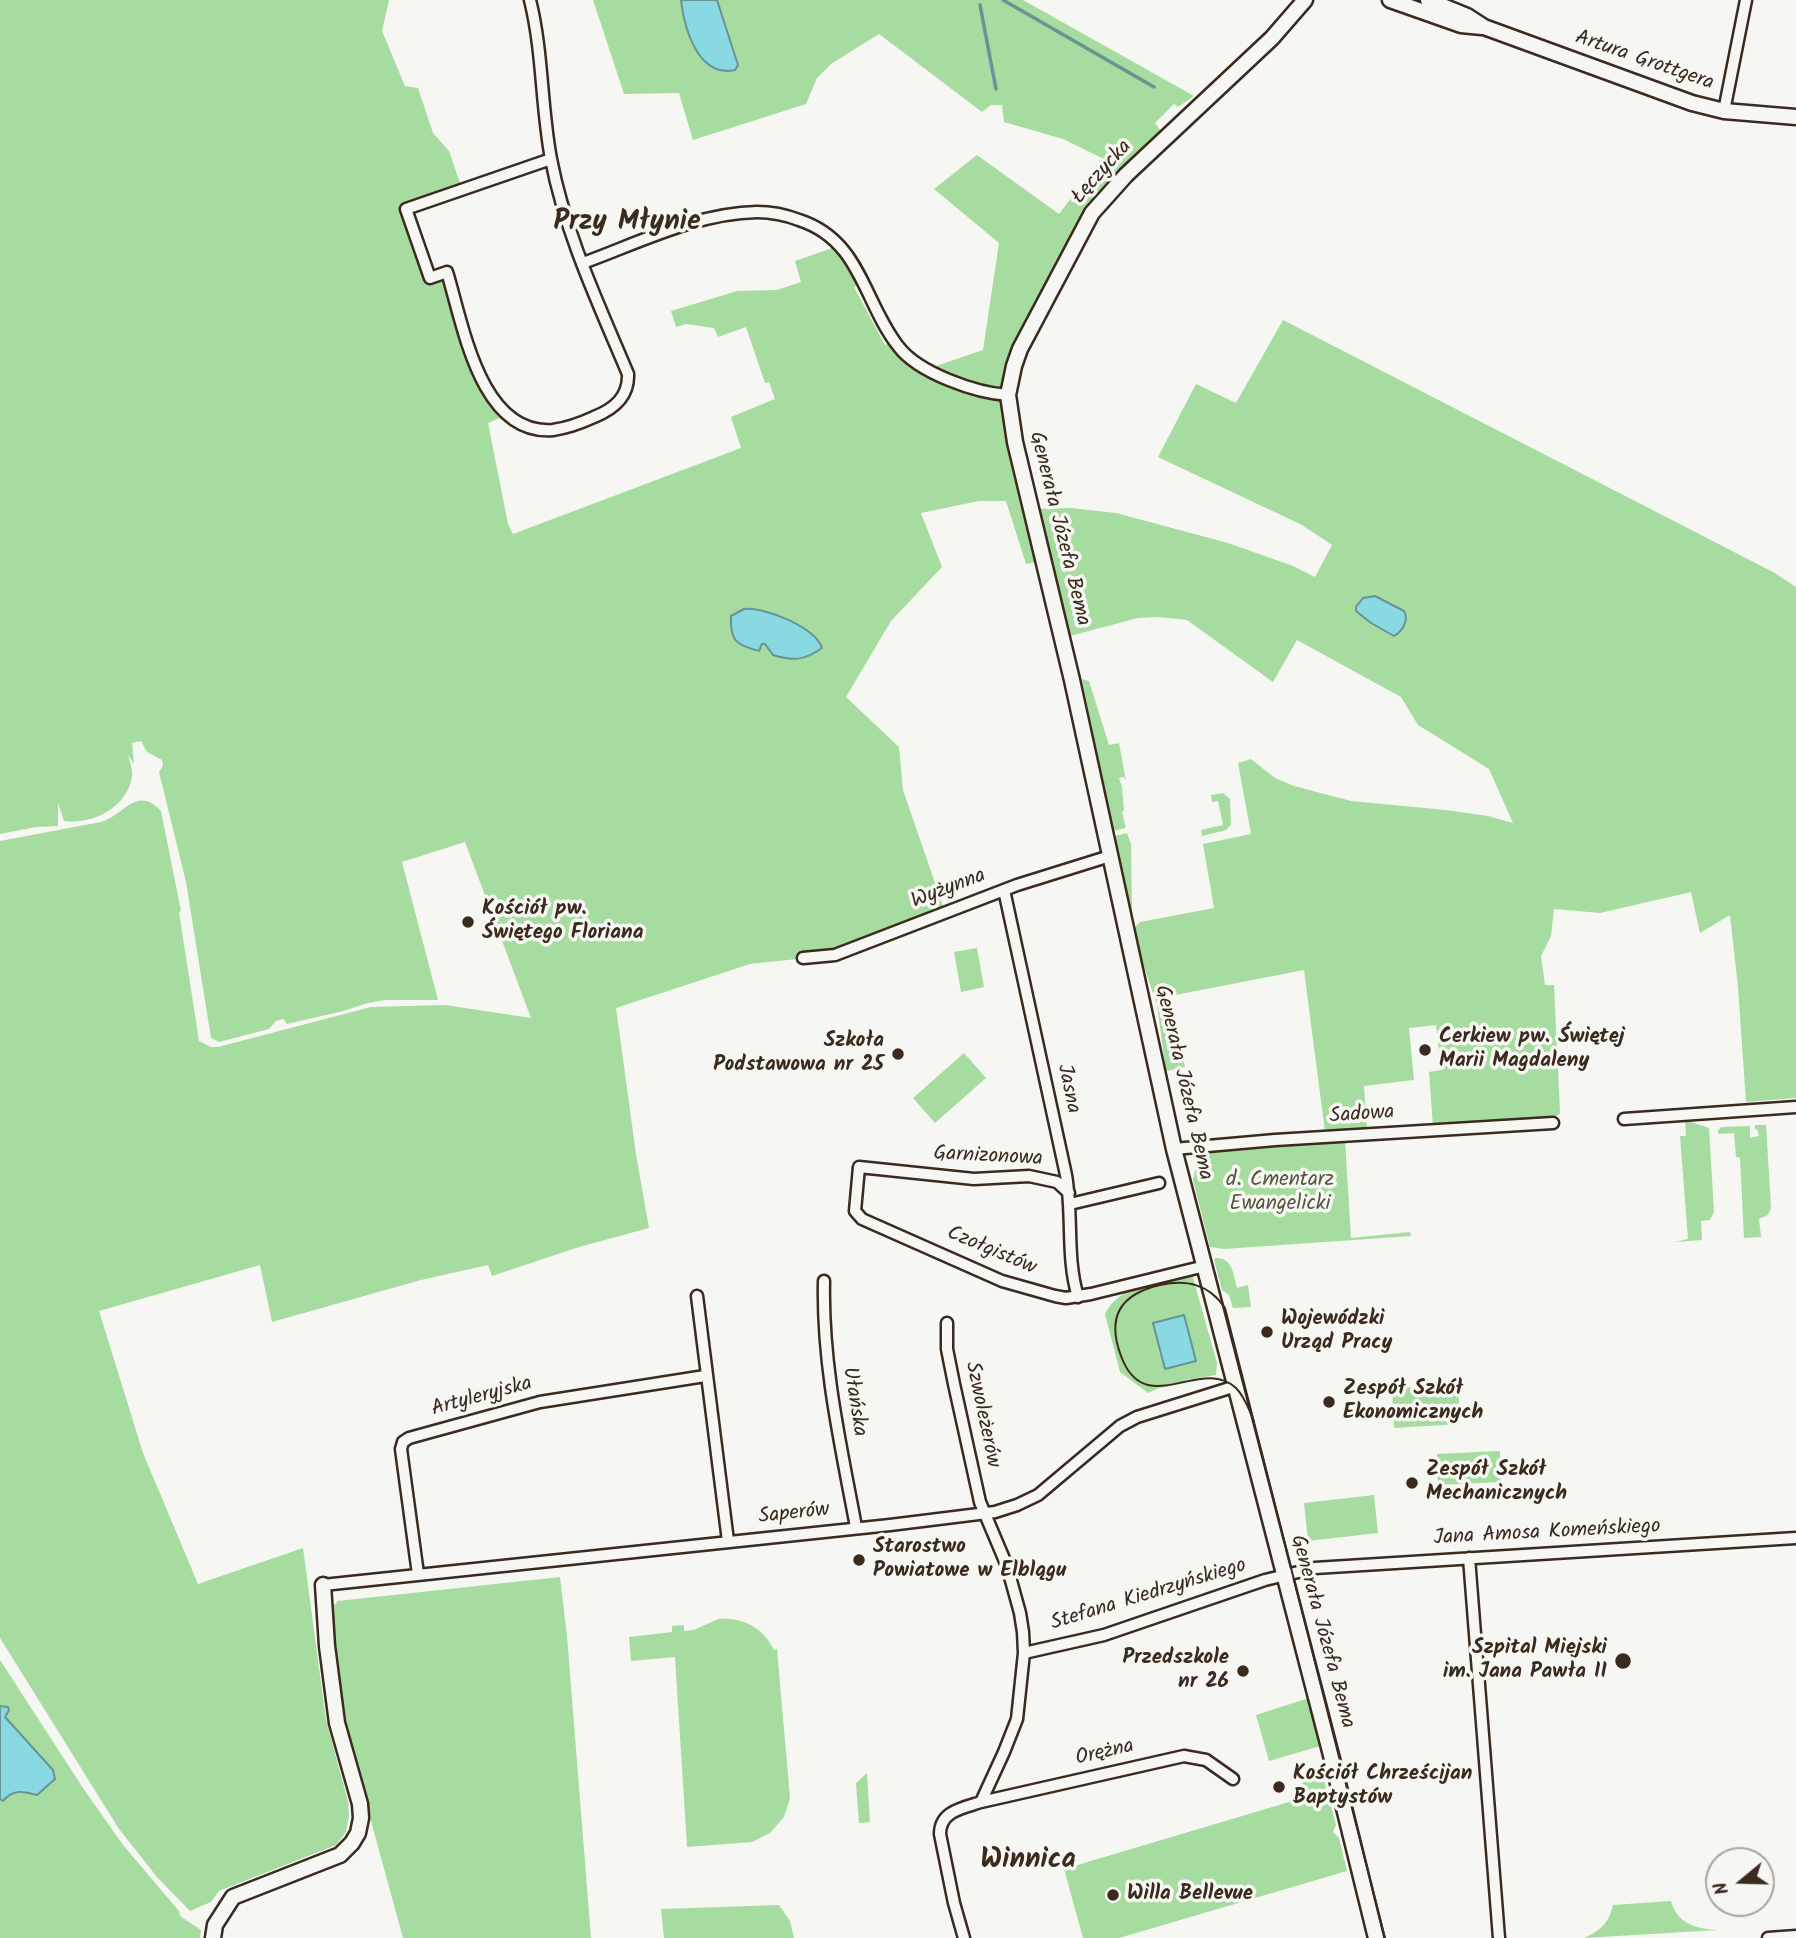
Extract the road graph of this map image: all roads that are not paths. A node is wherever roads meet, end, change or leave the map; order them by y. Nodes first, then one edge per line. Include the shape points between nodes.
1 (530, 0) edge
2 (1293, 0) edge
3 (1305, 0) edge
4 (1390, 0) edge
5 (1428, 0) edge
6 (1746, 0) edge
7 (1484, 27) junction
8 (1259, 49) junction
9 (1724, 111) junction
10 (1796, 117) edge
11 (551, 159) junction
12 (583, 263) junction
13 (1008, 395) junction
14 (1110, 856) junction
15 (1004, 890) junction
16 (803, 958) dead end
17 (1796, 1107) edge
18 (1624, 1119) dead end
19 (1553, 1123) dead end
20 (1174, 1149) junction
21 (859, 1167) joint
22 (1159, 1183) dead end
23 (1070, 1199) junction
24 (1205, 1266) junction
25 (824, 1281) dead end
26 (696, 1296) dead end
27 (1078, 1297) junction
28 (947, 1323) dead end
29 (705, 1376) junction
30 (1236, 1386) junction
31 (984, 1514) junction
32 (856, 1527) junction
33 (1796, 1538) edge
34 (728, 1541) junction
35 (1469, 1558) junction
36 (418, 1574) junction
37 (1284, 1575) junction
38 (323, 1585) joint
39 (1024, 1653) junction
40 (1233, 1779) dead end
41 (981, 1802) junction
42 (1796, 1936) edge
43 (214, 1937) edge
44 (964, 1938) edge
45 (1376, 1938) edge
46 (1499, 1938) edge
47 (1768, 1938) edge

1 - 11 street
2 - 8 street, Łęczycka
3 - 8 street, Łęczycka
4 - 7 street, Artura Grottgera via 1461,25
5 - 7 street, Artura Grottgera
6 - 9 street
7 - 9 street, Artura Grottgera
8 - 13 street, Łęczycka via 1092,213 1020,349
9 - 10 street, Artura Grottgera
11 - 12 street
11 - 12 street via 406,209 430,278 447,272 490,396 520,424 552,430 581,423 611,410 627,389 628,374
12 - 13 street via 669,231 726,216 764,212 797,219 824,230 846,251 894,341 908,356 939,376
13 - 14 street, Generała Józefa Bema
14 - 15 street, Wyżynna
14 - 20 street, Generała Józefa Bema
15 - 16 street, Wyżynna via 835,955
15 - 23 street, Jasna
17 - 18 street
19 - 20 street, Sadowa
20 - 24 street, Generała Józefa Bema
21 - 23 street, Garnizonowa via 974,1179 1029,1176 1057,1182
21 - 27 street, Czołgistów via 855,1211 862,1219 1019,1287
22 - 23 street
23 - 27 street, Jasna via 1072,1278
24 - 27 street, Czołgistów
24 - 30 street, Generała Józefa Bema
25 - 32 street, Ułańska via 829,1375
26 - 29 street
28 - 31 street, Szwoleżerów via 947,1349
29 - 34 street
29 - 36 street, Artyleryjska via 540,1402 403,1442
30 - 31 street, Saperów via 1136,1417 1038,1495
30 - 37 street, Generała Józefa Bema
31 - 32 street, Saperów
31 - 39 street, Szwoleżerów via 1015,1591
32 - 34 street, Saperów
33 - 35 street, Jana Amosa Komeńskiego
34 - 36 street, Saperów
35 - 37 street, Jana Amosa Komeńskiego via 1373,1563
35 - 46 street
36 - 38 street, Saperów
37 - 39 street, Stefana Kiedrzyńskiego via 1104,1635
37 - 45 street, Generała Józefa Bema
38 - 43 street via 337,1723 360,1804 360,1827 340,1855 233,1897 215,1925
39 - 41 street, Szwoleżerów via 1015,1725
40 - 41 street, Orężna via 1206,1760 1184,1756
41 - 44 street, Orężna via 950,1813 940,1828
42 - 47 street

